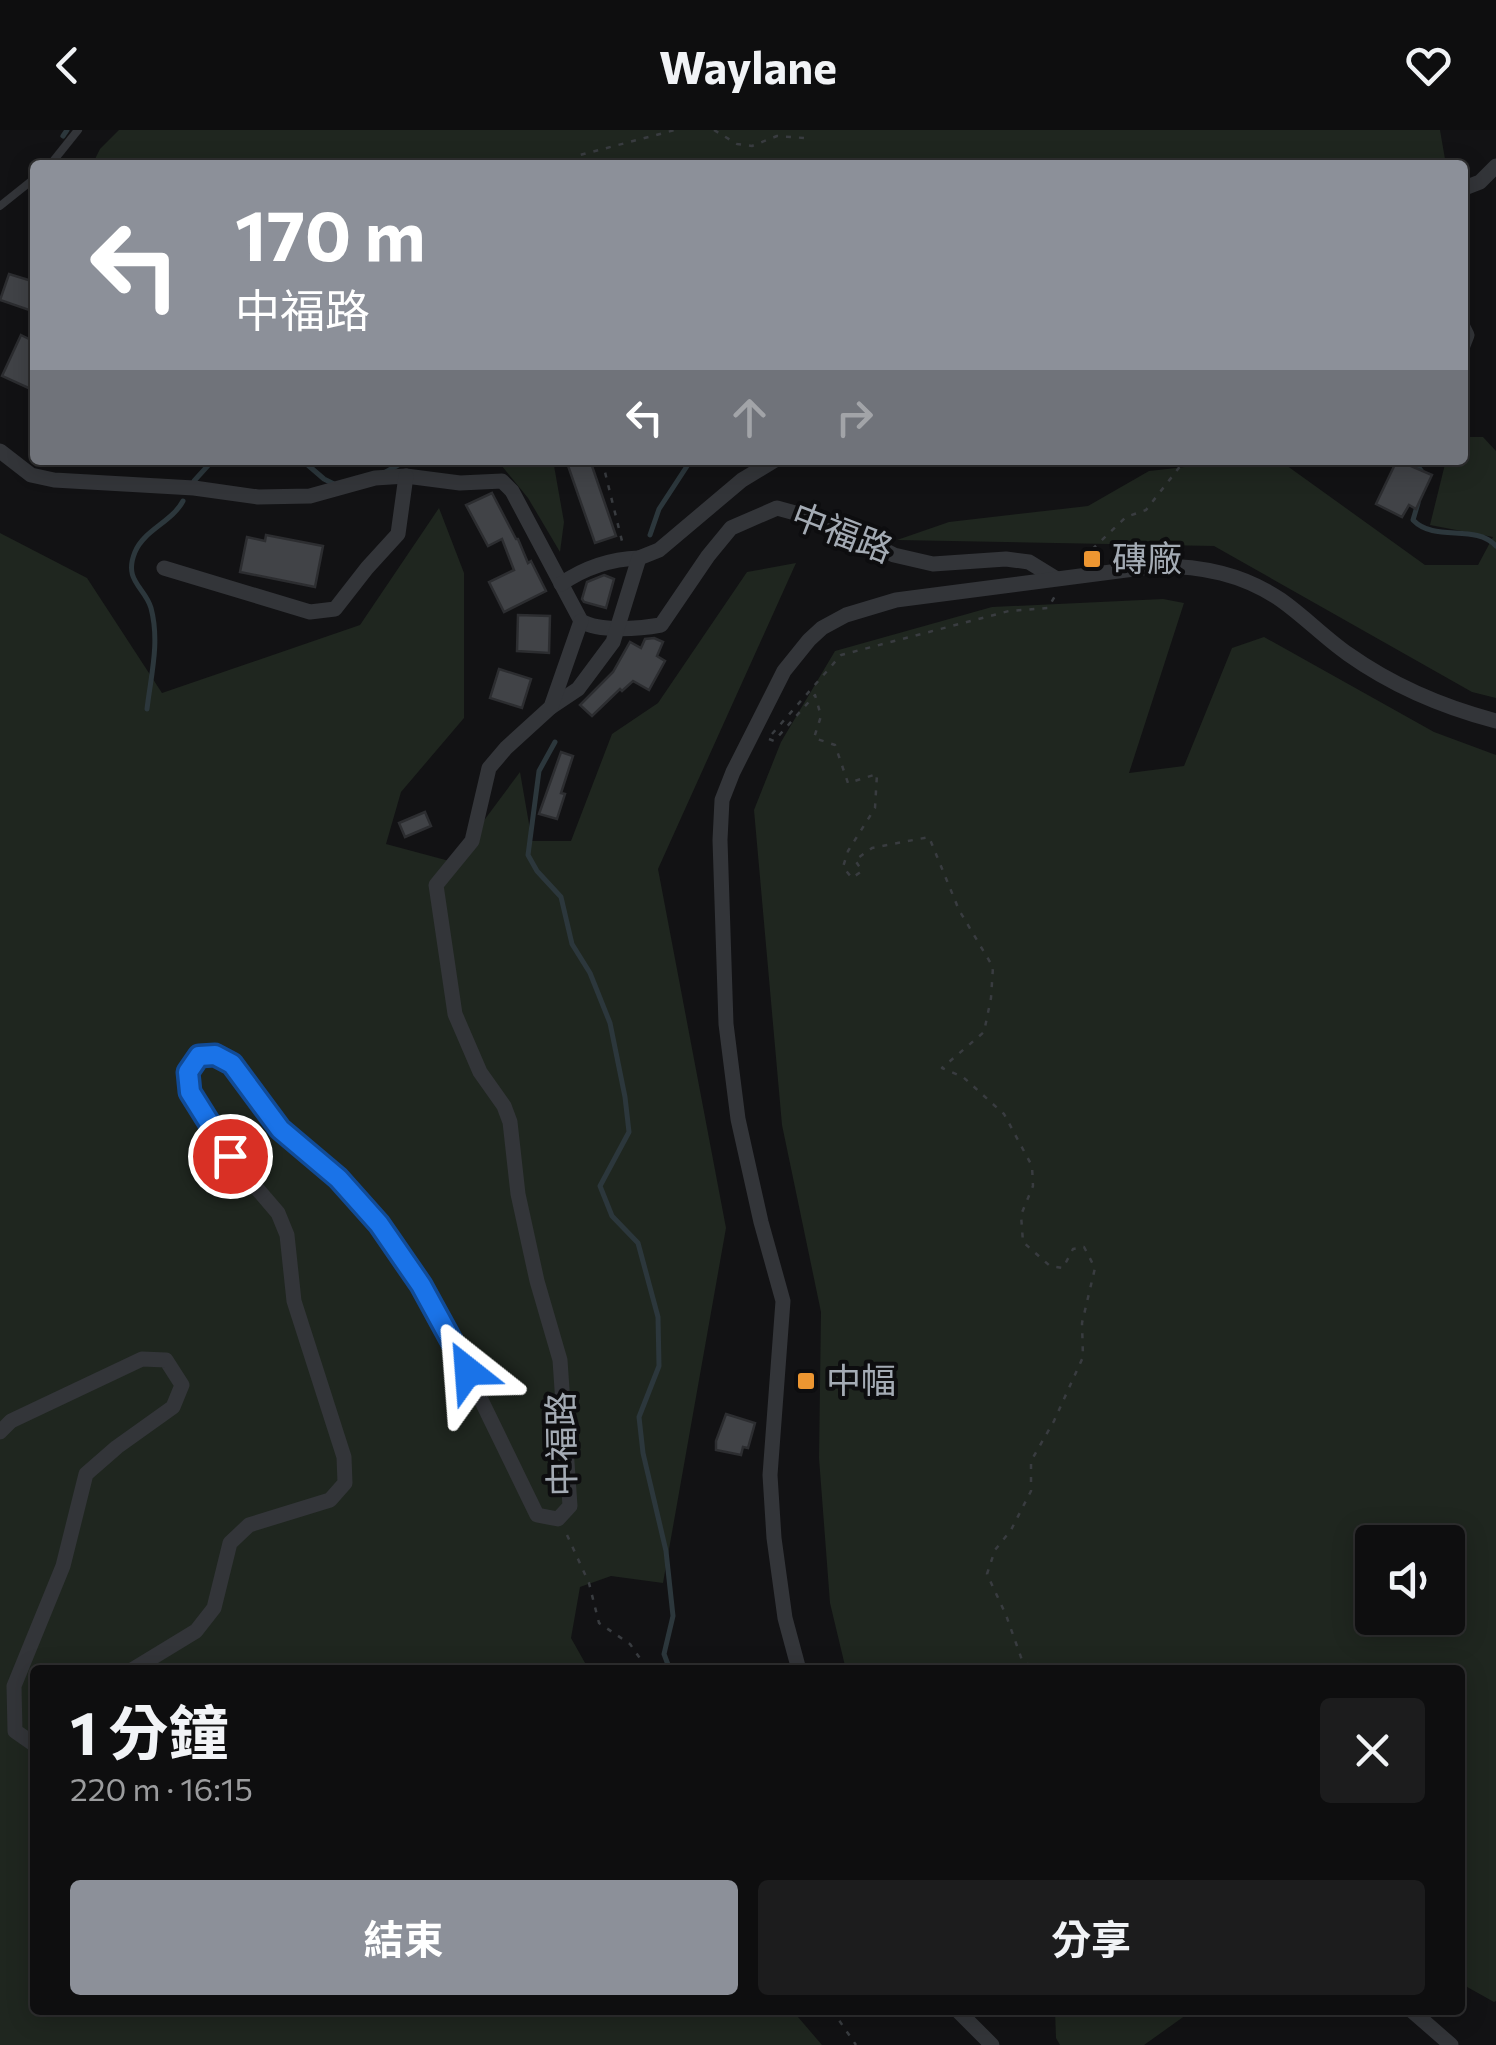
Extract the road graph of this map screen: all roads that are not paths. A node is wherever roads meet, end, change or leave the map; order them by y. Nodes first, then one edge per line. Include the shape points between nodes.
1 (78, 130) edge
2 (54, 160) edge
3 (1496, 166) edge
4 (30, 182) edge
5 (1468, 187) edge
6 (0, 206) edge
7 (0, 451) edge
8 (767, 465) edge
9 (406, 476) junction
10 (633, 558) junction
11 (164, 568) dead end
12 (1061, 578) junction
13 (561, 584) junction
14 (581, 621) junction
15 (617, 627) junction
16 (551, 707) junction
17 (1496, 721) edge
18 (0, 1432) edge
19 (140, 1665) edge
20 (798, 1665) edge
21 (30, 1741) edge
22 (963, 2015) edge
23 (1417, 2015) edge
24 (992, 2045) edge
25 (1451, 2045) edge

1 - 2 lane
3 - 5 street
4 - 6 lane
7 - 9 street via 31,475 54,480 258,497 310,496
8 - 10 street, 中福路 via 659,550
9 - 11 street via 398,534 335,609 310,612
9 - 13 street via 502,481
10 - 13 street via 580,570
10 - 15 street, 中福路
12 - 15 street, 中福路 via 1029,562 933,564 894,555 828,522 777,508 730,528 660,624
12 - 17 street via 1156,566 1222,572 1282,601 1348,655 1408,690
12 - 20 street via 896,600 822,628 784,671 722,800 726,1024 738,1119 783,1301 770,1475 784,1618
13 - 14 street
14 - 15 street, 中福路
14 - 16 street, 中福路
15 - 16 street, 中福路 via 578,689
16 - 19 street, 中福路 via 489,768 472,841 436,885 456,1014 510,1122 518,1194 560,1360 570,1506 558,1520 538,1515 468,1371 379,1224 280,1129 232,1064 199,1056 188,1072 190,1092 287,1235 294,1301 344,1457 345,1483 330,1500 249,1525 230,1543 214,1608 196,1631
18 - 21 street via 142,1359 166,1360 182,1385 174,1407 86,1474 62,1566 14,1686 15,1730
22 - 24 street
23 - 25 street

